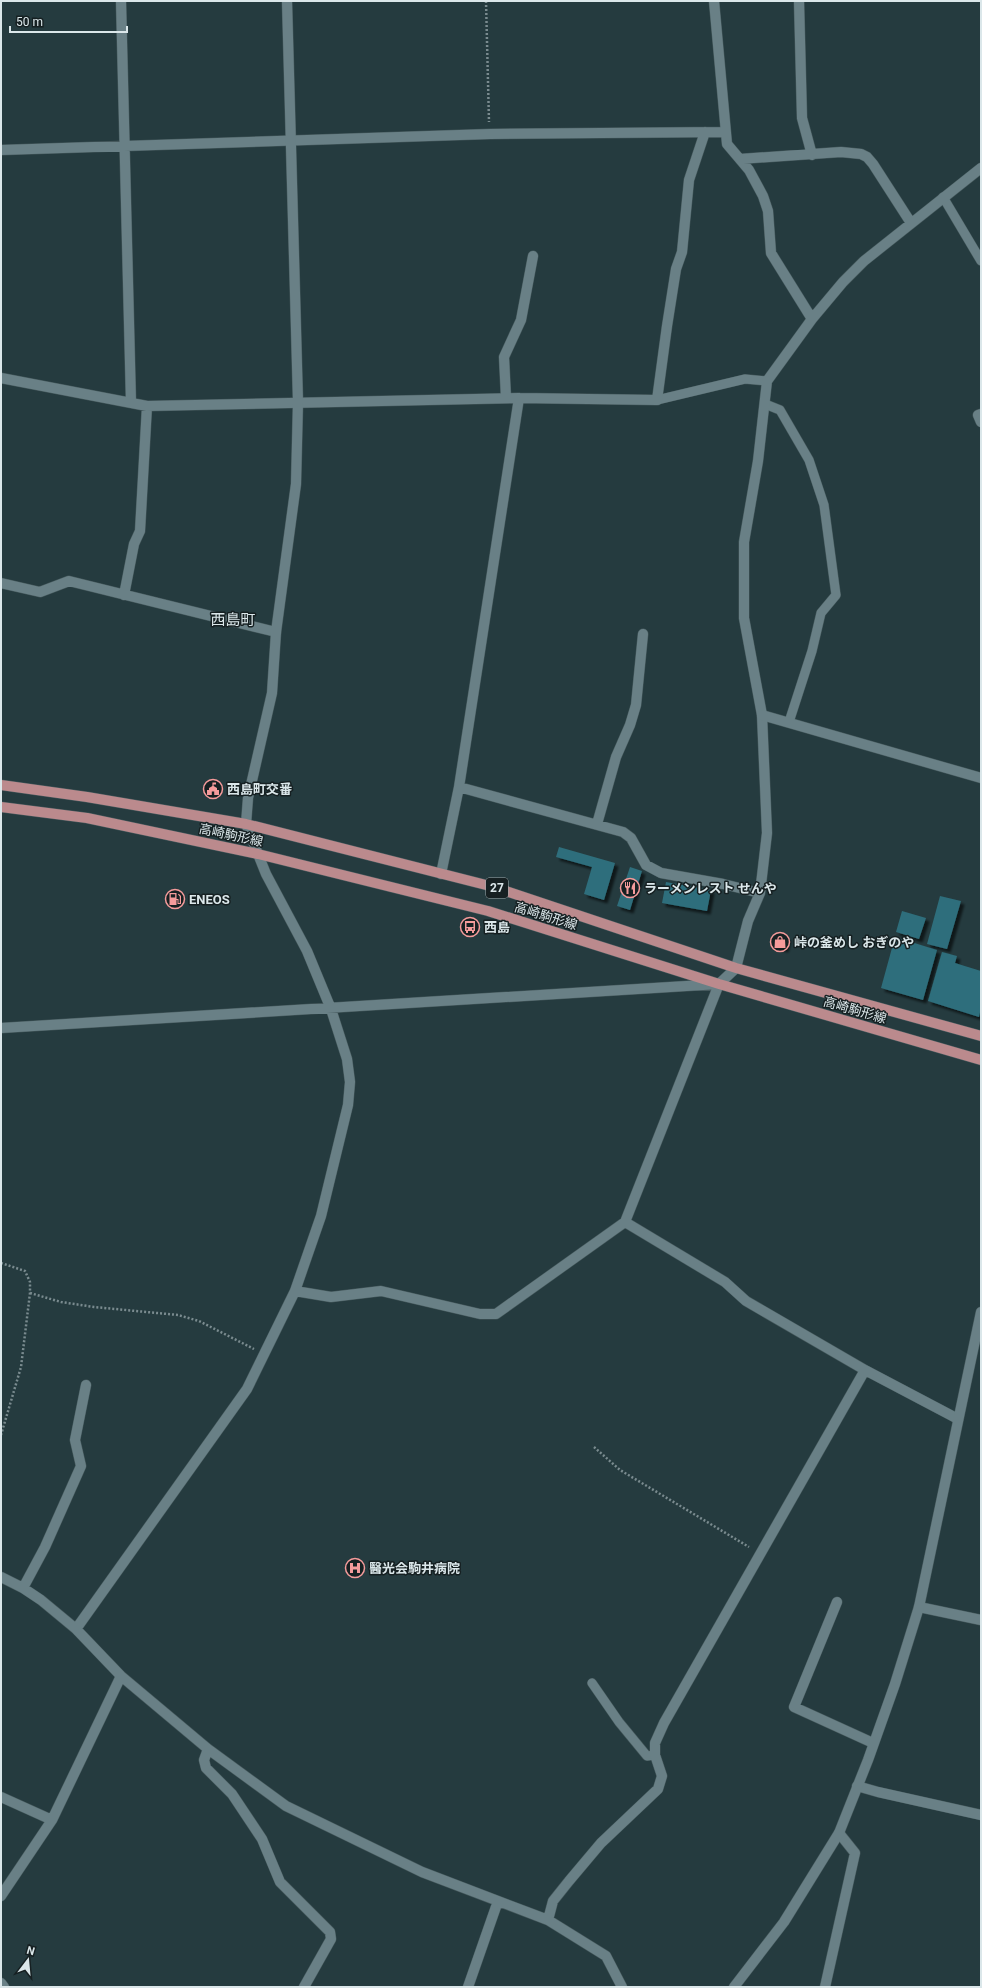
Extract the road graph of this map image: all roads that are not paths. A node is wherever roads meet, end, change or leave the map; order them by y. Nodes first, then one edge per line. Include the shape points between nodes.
1 (121, 1) edge
2 (287, 1) edge
3 (714, 1) edge
4 (799, 1) edge
5 (705, 132) junction
6 (725, 132) junction
7 (291, 141) junction
8 (125, 146) junction
9 (1, 150) edge
10 (812, 155) junction
11 (740, 159) junction
12 (981, 168) edge
13 (943, 197) junction
14 (911, 223) junction
15 (533, 256) dead end
16 (981, 261) edge
17 (812, 319) junction
18 (1, 378) edge
19 (767, 381) junction
20 (506, 398) junction
21 (519, 398) junction
22 (658, 400) junction
23 (298, 402) junction
24 (131, 403) junction
25 (765, 404) junction
26 (148, 406) junction
27 (981, 414) edge
28 (981, 422) edge
29 (1, 583) edge
30 (124, 595) junction
31 (276, 632) junction
32 (643, 634) dead end
33 (762, 715) junction
34 (789, 722) junction
35 (981, 778) edge
36 (1, 785) edge
37 (459, 787) junction
38 (1, 807) edge
39 (246, 824) junction
40 (597, 824) junction
41 (258, 854) junction
42 (441, 874) junction
43 (760, 893) junction
44 (736, 968) junction
45 (720, 984) junction
46 (332, 1009) junction
47 (1, 1028) edge
48 (981, 1036) edge
49 (981, 1060) edge
50 (625, 1222) junction
51 (295, 1291) junction
52 (981, 1312) edge
53 (865, 1370) junction
54 (86, 1385) dead end
55 (958, 1420) junction
56 (1, 1577) edge
57 (23, 1588) junction
58 (837, 1602) dead end
59 (919, 1607) junction
60 (981, 1620) edge
61 (76, 1629) junction
62 (121, 1676) junction
63 (592, 1683) dead end
64 (873, 1743) junction
65 (208, 1749) junction
66 (655, 1755) junction
67 (857, 1786) junction
68 (1, 1797) edge
69 (981, 1815) edge
70 (52, 1820) junction
71 (839, 1833) junction
72 (1, 1896) edge
73 (498, 1901) junction
74 (548, 1920) junction
75 (1, 1984) edge
76 (4, 1987) edge
77 (304, 1987) edge
78 (468, 1987) edge
79 (622, 1987) edge
80 (734, 1987) edge
81 (825, 1987) edge

1 - 8 street
2 - 7 street
3 - 6 street
4 - 10 street via 802,118
5 - 6 street
5 - 7 street via 490,134
5 - 22 street via 688,180 682,252 676,269 669,312
6 - 11 street via 727,144
7 - 8 street
7 - 23 street
8 - 9 street
8 - 24 street
10 - 11 street
10 - 14 street via 841,152 867,157
11 - 17 street via 749,170 768,211 771,253
12 - 13 street
13 - 14 street
13 - 16 lane
14 - 17 street via 864,261
15 - 20 street via 521,320 504,357
17 - 19 street
18 - 24 street
19 - 22 lane via 745,379
19 - 25 street
20 - 21 street
20 - 23 street
21 - 22 street
21 - 37 street
23 - 26 street
23 - 31 street via 296,484
24 - 26 street
25 - 33 street via 744,542 744,618
25 - 34 lane via 780,410 809,460 824,505 836,595 822,613
26 - 30 street via 140,531 134,544
27 - 28 street via 978,415
29 - 30 street via 40,592 69,581
30 - 31 street
31 - 39 street via 272,692 248,798
32 - 40 street via 636,705 614,763
33 - 34 street
33 - 43 street via 767,833
34 - 35 street
36 - 39 main road, 高崎駒形線 / 27 via 87,796
37 - 40 street
37 - 42 street
38 - 41 main road, 高崎駒形線 / 27 via 87,818
39 - 41 street
39 - 42 main road, 高崎駒形線 / 27
40 - 43 street via 623,832 631,838 646,865 661,873
41 - 45 main road, 高崎駒形線 / 27 via 488,911
41 - 46 street via 307,951
42 - 44 main road, 高崎駒形線 / 27 via 494,887
43 - 44 street via 748,921
44 - 45 street
44 - 48 main road, 高崎駒形線 / 27
45 - 46 street
45 - 49 main road, 高崎駒形線 / 27
45 - 50 street
46 - 47 street
46 - 51 street via 347,1058 349,1097 321,1216
50 - 51 street via 496,1314 480,1314 381,1291 332,1296
50 - 53 street via 725,1282 746,1301
51 - 61 street via 248,1389
52 - 55 street
53 - 55 street
53 - 66 street via 664,1722 655,1743
54 - 57 street via 75,1440 82,1466
55 - 59 street
56 - 57 street
57 - 61 street
58 - 64 street via 794,1707
59 - 60 street
59 - 64 street
61 - 62 street
62 - 65 street
62 - 70 street
63 - 66 lane via 647,1756
64 - 67 street
65 - 73 street via 286,1806 422,1872
65 - 77 street via 204,1760 206,1768 232,1794 262,1839 280,1882 330,1932 331,1939
66 - 74 street via 662,1776 658,1789 601,1844 569,1881 553,1901
67 - 69 street
67 - 71 street
68 - 70 street
70 - 72 street
71 - 80 street via 784,1922
71 - 81 street via 856,1853
73 - 74 street
73 - 78 street
74 - 79 street via 606,1956
75 - 76 street

